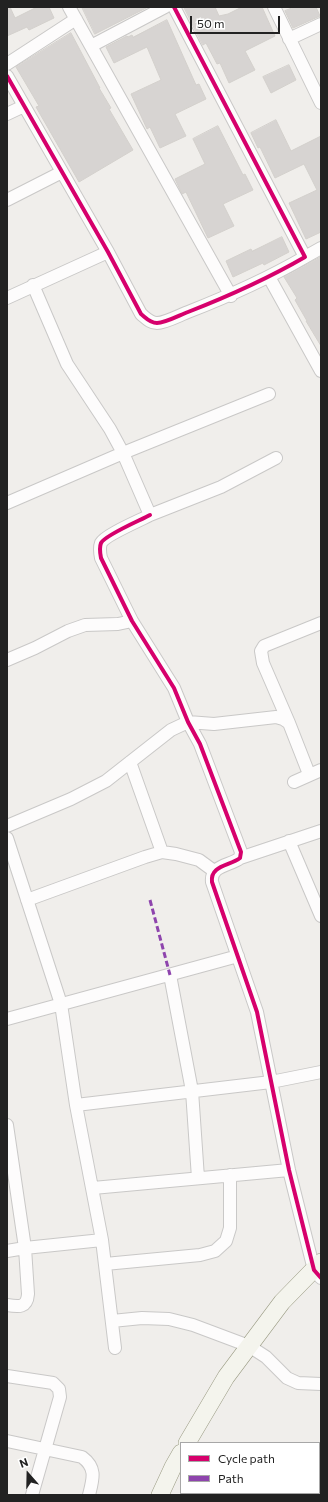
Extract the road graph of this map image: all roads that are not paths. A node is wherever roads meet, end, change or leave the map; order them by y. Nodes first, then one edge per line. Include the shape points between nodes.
1 (69, 7) edge
2 (165, 7) edge
3 (174, 7) edge
4 (274, 7) edge
5 (76, 19) junction
6 (321, 24) edge
7 (289, 39) junction
8 (91, 46) junction
9 (7, 64) edge
10 (7, 76) edge
11 (321, 104) edge
12 (24, 106) junction
13 (7, 114) edge
14 (62, 172) junction
15 (7, 200) edge
16 (321, 248) edge
17 (108, 252) junction
18 (305, 257) junction
19 (269, 277) junction
20 (33, 285) junction
21 (231, 296) junction
22 (7, 298) edge
23 (321, 371) edge
24 (269, 394) dead end
25 (123, 453) junction
26 (276, 458) dead end
27 (7, 503) edge
28 (150, 515) junction
29 (132, 621) junction
30 (321, 623) edge
31 (7, 660) edge
32 (188, 722) junction
33 (289, 723) junction
34 (130, 762) junction
35 (321, 770) edge
36 (308, 774) junction
37 (294, 782) dead end
38 (7, 826) edge
39 (321, 831) edge
40 (7, 838) edge
41 (289, 841) junction
42 (162, 852) junction
43 (240, 858) junction
44 (214, 871) junction
45 (317, 899) edge
46 (27, 900) junction
47 (321, 916) edge
48 (238, 956) junction
49 (170, 975) junction
50 (61, 1004) junction
51 (7, 1018) edge
52 (321, 1072) edge
53 (271, 1082) junction
54 (192, 1091) junction
55 (76, 1105) junction
56 (7, 1125) edge
57 (289, 1170) junction
58 (230, 1175) junction
59 (198, 1178) junction
60 (93, 1188) junction
61 (12, 1193) edge
62 (102, 1240) junction
63 (25, 1248) junction
64 (7, 1252) edge
65 (105, 1264) junction
66 (319, 1270) edge
67 (7, 1305) edge
68 (112, 1321) junction
69 (249, 1346) junction
70 (115, 1348) dead end
71 (7, 1376) edge
72 (321, 1384) edge
73 (7, 1441) edge
74 (188, 1442) edge
75 (44, 1449) junction
76 (180, 1455) edge
77 (32, 1495) edge
78 (89, 1495) edge
79 (160, 1495) edge

1 - 5 street
2 - 8 street
3 - 18 street
4 - 7 street
5 - 8 street
5 - 9 street
6 - 7 street
7 - 11 street
8 - 21 street
10 - 12 street
12 - 13 street
12 - 14 street
14 - 15 street
14 - 17 street
16 - 18 street
17 - 20 street
17 - 21 street via 148,321 157,323
18 - 19 street
19 - 21 street
19 - 23 street
20 - 22 street
20 - 25 street via 67,364
24 - 25 street
25 - 27 street
25 - 28 street
26 - 28 street via 221,487
28 - 29 street via 101,541 101,558
29 - 31 street via 118,624 85,624
29 - 32 street via 174,688
30 - 33 street via 264,646 261,651 263,663
32 - 33 street via 214,724 276,717 283,718
32 - 34 street via 171,730
32 - 43 street via 200,744 238,845
33 - 36 street
34 - 38 street via 106,780 71,799
34 - 42 street
35 - 36 street
36 - 37 street
39 - 41 street
40 - 46 street
41 - 43 street
41 - 45 street
42 - 44 street via 199,860
42 - 46 street
43 - 44 street
44 - 48 street via 211,876 212,882
45 - 47 street
46 - 50 street
48 - 49 street
48 - 53 street via 257,1012
49 - 50 street
49 - 54 street
50 - 51 street
50 - 55 street
52 - 53 street
53 - 54 street
53 - 57 street
54 - 55 street
54 - 59 street
55 - 60 street
56 - 61 street
57 - 58 street
57 - 66 street
58 - 59 street
58 - 65 street via 230,1228 226,1241 215,1251 200,1255
59 - 60 street
60 - 62 street
61 - 63 street
62 - 63 street
62 - 65 street
63 - 64 street
63 - 67 street via 28,1300 18,1307
65 - 68 street
66 - 69 street via 282,1302
68 - 69 street via 169,1319
68 - 70 street
69 - 72 street via 266,1357 287,1378 298,1383
69 - 74 street via 226,1377
71 - 75 street via 53,1383 59,1389 60,1397
73 - 75 street
75 - 77 street
75 - 78 street via 82,1457 90,1462 93,1482
76 - 79 street

